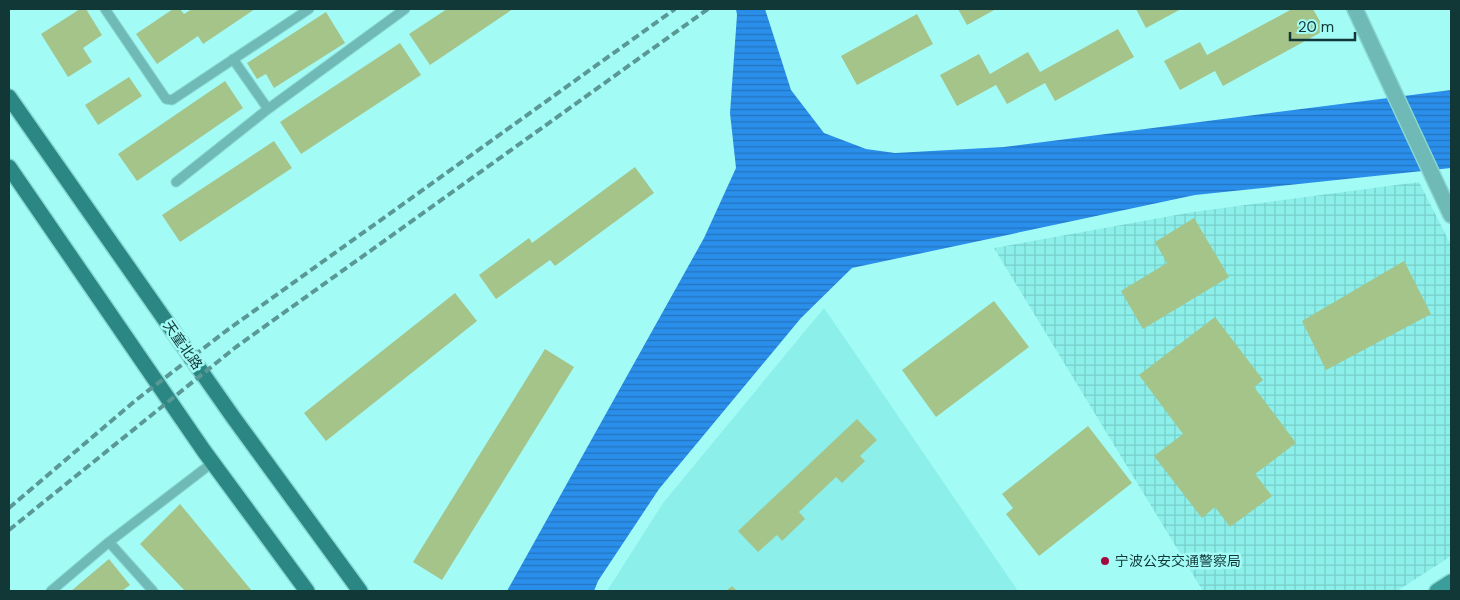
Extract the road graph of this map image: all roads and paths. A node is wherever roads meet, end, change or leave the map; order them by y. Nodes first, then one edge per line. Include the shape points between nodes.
1 (105, 9) edge
2 (310, 9) edge
3 (405, 9) edge
4 (1355, 9) edge
5 (233, 59) junction
6 (9, 97) edge
7 (268, 109) junction
8 (9, 167) edge
9 (176, 182) dead end
10 (1451, 215) edge
11 (212, 462) junction
12 (108, 542) junction
13 (1451, 582) edge
14 (51, 591) edge
15 (153, 591) edge
16 (307, 591) edge
17 (360, 591) edge
18 (1437, 591) edge

1 - 5 lane via 166,99 172,100
2 - 5 lane
3 - 7 lane
4 - 10 street
5 - 7 lane
6 - 17 main road, 天童北路 via 233,417
7 - 9 lane
8 - 11 main road
11 - 12 lane
11 - 16 main road
12 - 14 lane
12 - 15 lane
13 - 18 main road

